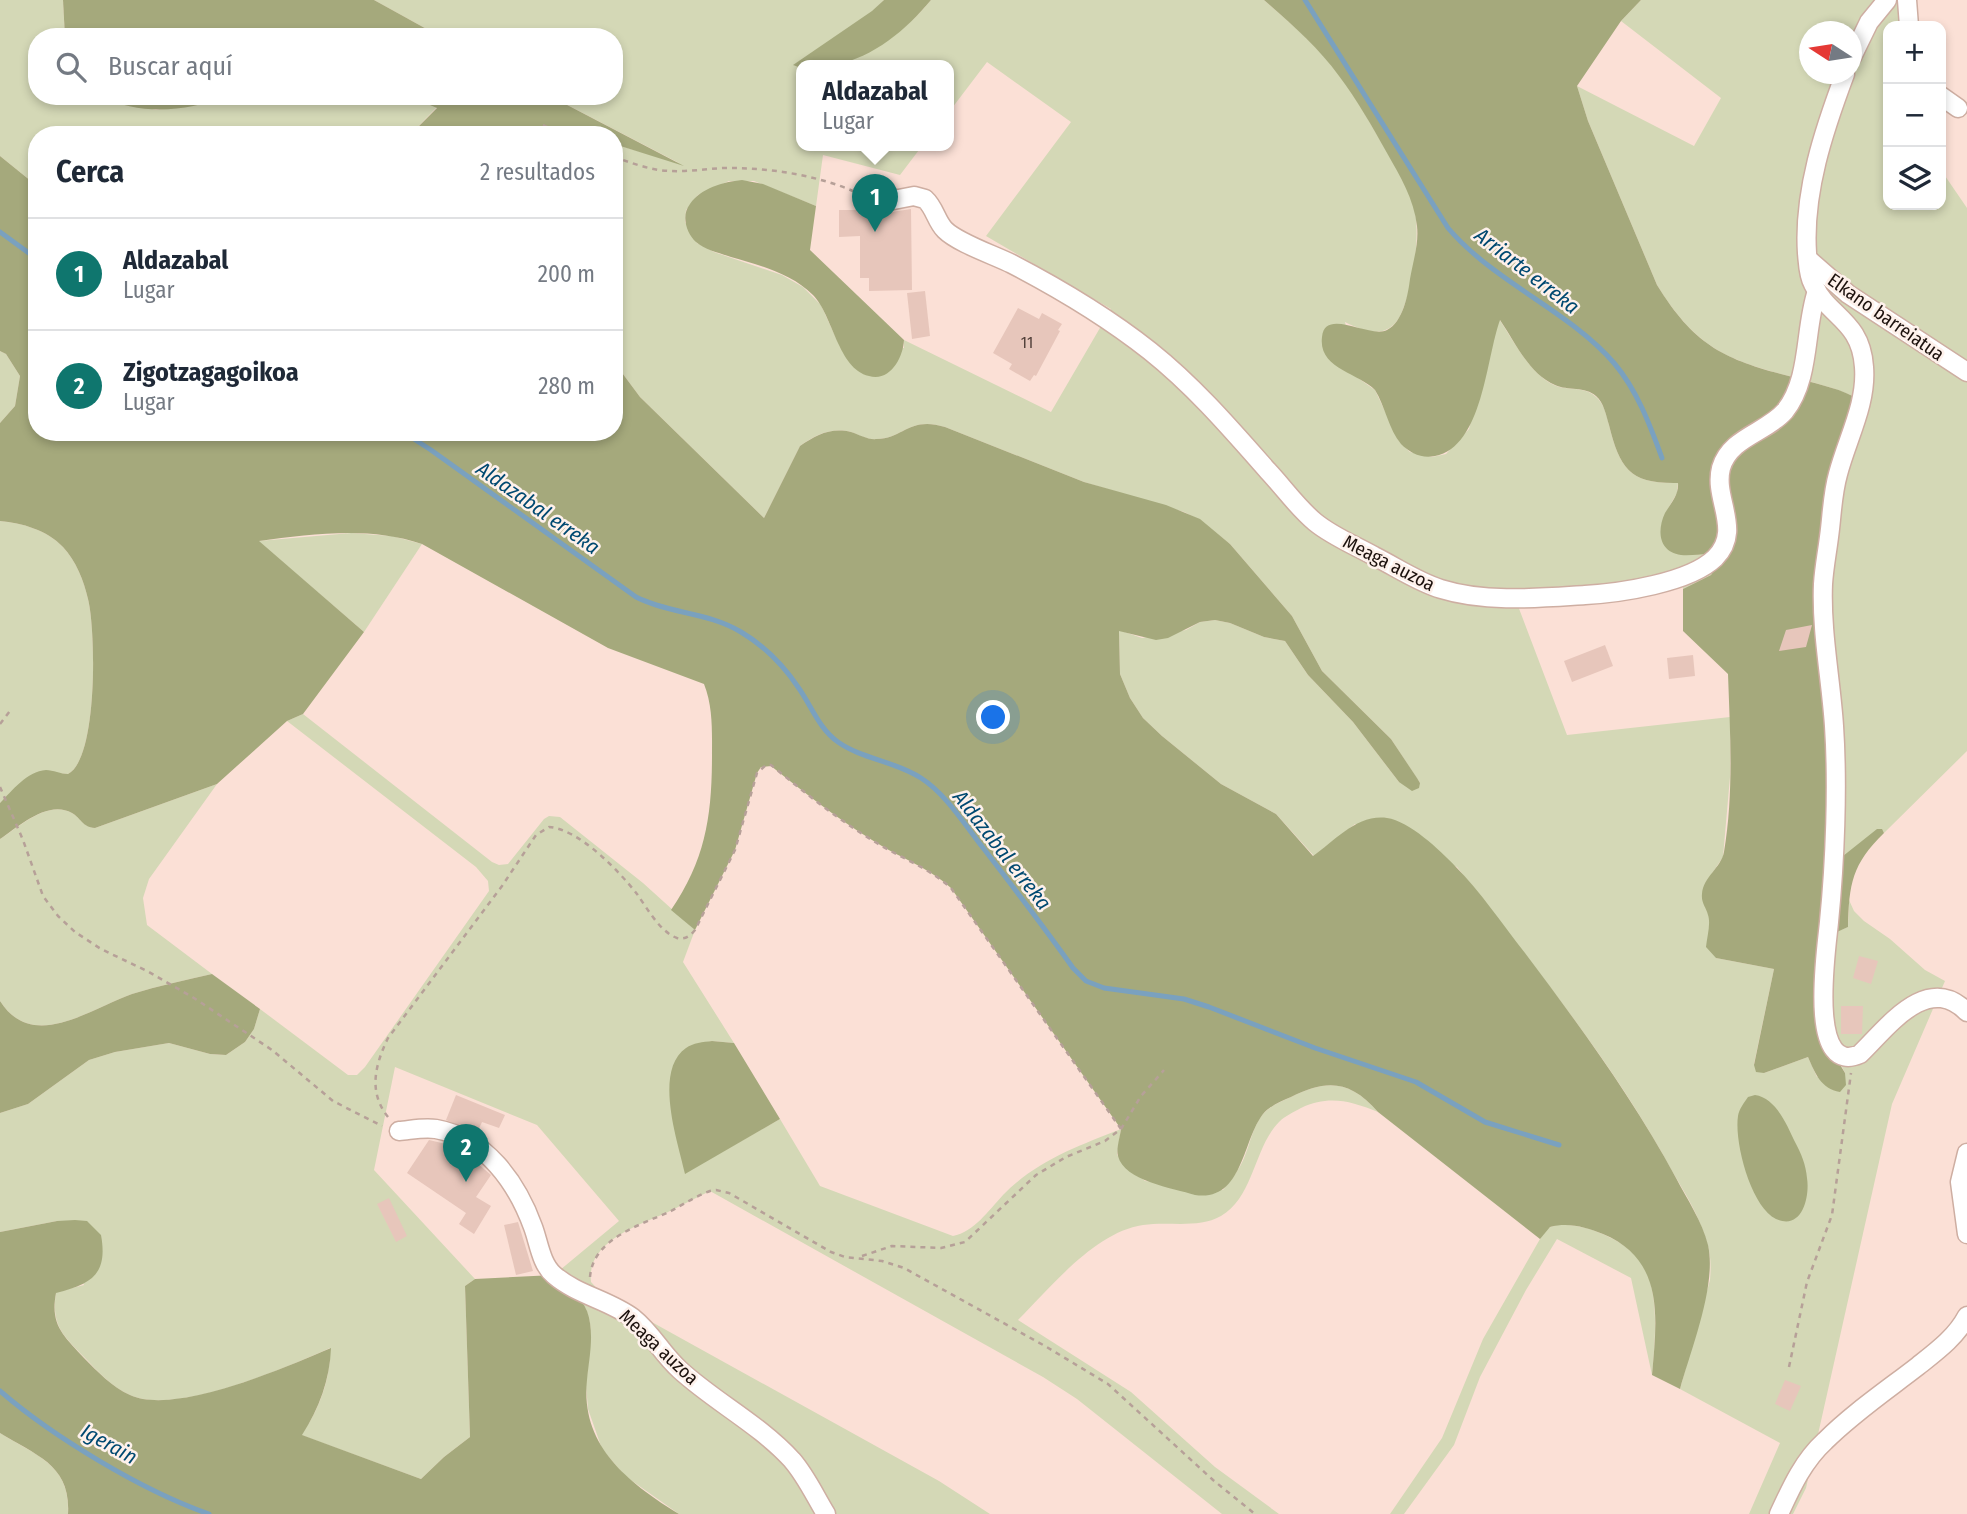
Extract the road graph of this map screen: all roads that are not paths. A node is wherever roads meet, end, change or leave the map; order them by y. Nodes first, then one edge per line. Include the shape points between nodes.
1 (1887, 0) edge
2 (1907, 0) edge
3 (1909, 21) edge
4 (1862, 36) edge
5 (1842, 84) edge
6 (1946, 100) edge
7 (1958, 108) dead end
8 (878, 203) road end
9 (1808, 259) junction
10 (1817, 291) junction
11 (1967, 372) edge
12 (1967, 1012) edge
13 (399, 1130) road end
14 (1967, 1153) edge
15 (1967, 1234) edge
16 (1967, 1316) edge
17 (826, 1514) edge
18 (1779, 1514) edge

1 - 4 street
2 - 3 street
5 - 9 street via 1811,186
6 - 7 street
8 - 10 street, Meaga auzoa via 914,196 925,199 948,232 1086,305 1189,385 1323,528 1422,582 1471,595 1622,592 1682,575 1715,558 1728,531 1721,488 1723,464 1736,445 1775,421 1793,397
9 - 10 street
9 - 11 street, Elkano barreiatua via 1848,294
10 - 12 street via 1854,333 1865,370 1836,483 1823,585 1834,748 1825,1032 1833,1048 1853,1056 1924,1000 1944,998
13 - 17 street, Meaga auzoa via 445,1132 490,1158 519,1193 550,1270 565,1283 634,1318 680,1369 780,1448
14 - 15 street via 1960,1182
16 - 18 street via 1940,1349 1818,1448 1799,1473

